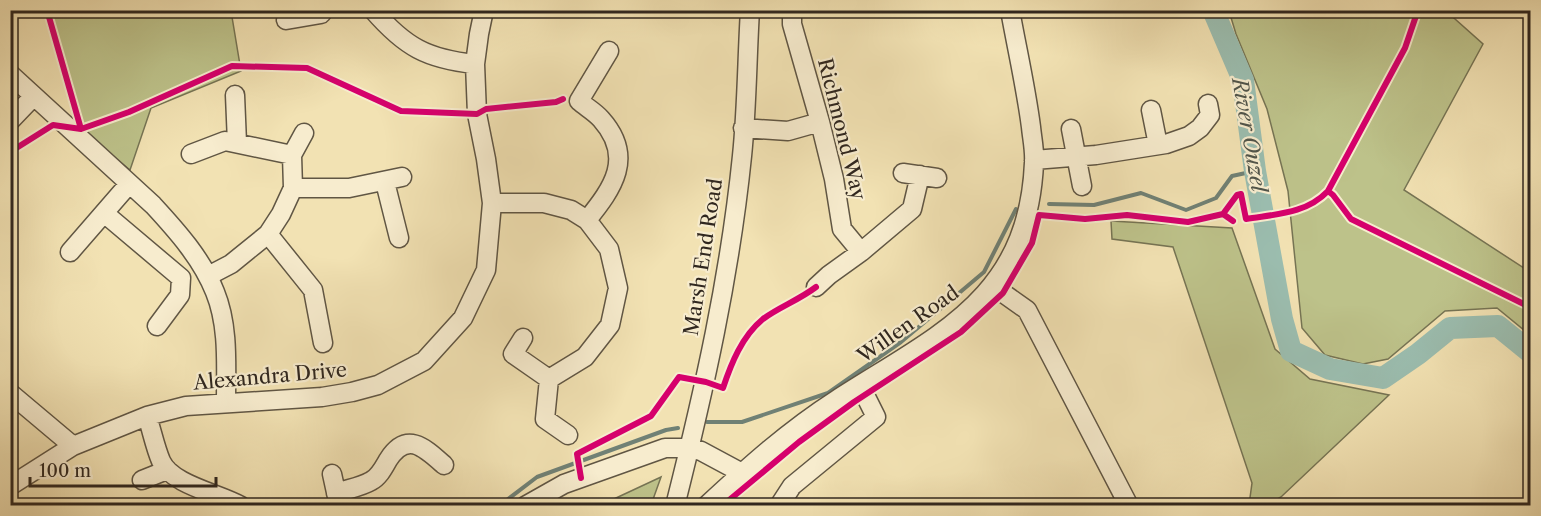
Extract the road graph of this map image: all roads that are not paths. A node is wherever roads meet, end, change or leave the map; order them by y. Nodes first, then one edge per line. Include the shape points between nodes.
1 (324, 10) edge
2 (373, 10) edge
3 (484, 10) edge
4 (750, 10) edge
5 (792, 10) edge
6 (1010, 10) edge
7 (286, 20) dead end
8 (609, 51) dead end
9 (475, 64) junction
10 (10, 74) edge
11 (235, 95) dead end
12 (34, 96) junction
13 (1208, 104) dead end
14 (1151, 110) dead end
15 (10, 121) edge
16 (820, 122) junction
17 (743, 128) junction
18 (1071, 129) dead end
19 (304, 133) dead end
20 (237, 143) junction
21 (1158, 145) junction
22 (191, 154) dead end
23 (292, 155) junction
24 (1076, 157) junction
25 (1034, 160) junction
26 (920, 176) dead end
27 (129, 184) junction
28 (1082, 186) dead end
29 (293, 188) junction
30 (492, 203) junction
31 (104, 213) junction
32 (587, 220) junction
33 (268, 234) junction
34 (399, 238) dead end
35 (70, 252) dead end
36 (861, 252) junction
37 (208, 276) junction
38 (993, 286) junction
39 (816, 287) dead end
40 (157, 326) dead end
41 (523, 338) dead end
42 (323, 343) dead end
43 (549, 379) junction
44 (860, 385) junction
45 (10, 393) edge
46 (226, 402) junction
47 (147, 416) junction
48 (568, 435) dead end
49 (73, 446) junction
50 (690, 448) junction
51 (444, 465) dead end
52 (167, 470) junction
53 (742, 473) junction
54 (332, 474) dead end
55 (142, 480) dead end
56 (10, 486) edge
57 (337, 499) edge
58 (726, 499) edge
59 (241, 506) edge
60 (525, 506) edge
61 (675, 506) edge
62 (706, 506) edge
63 (779, 506) edge
64 (1130, 506) edge

1 - 7 street via 321,14
2 - 9 street via 391,32 415,49 453,62
3 - 9 street, Alexandra Drive
4 - 17 street, Marsh End Road
5 - 16 street, Richmond Way via 792,24
6 - 25 street, Willen Road via 1028,102
8 - 32 street via 571,100 602,120 616,144 619,170 608,195
9 - 30 street, Alexandra Drive via 477,114
10 - 12 street
11 - 20 street
12 - 15 street
12 - 27 street
13 - 21 street via 1210,115 1200,128 1189,136
14 - 21 street
16 - 17 street via 788,131
16 - 36 street, Richmond Way via 842,229
17 - 50 street, Marsh End Road via 723,292
18 - 24 street
19 - 23 street
20 - 22 street via 225,141
20 - 23 street
21 - 24 street
23 - 29 street
24 - 25 street
24 - 28 street
25 - 38 street, Willen Road via 1026,223
26 - 36 street via 912,209
27 - 31 street
27 - 37 street via 175,229
29 - 33 street
29 - 34 street via 349,188 394,179
30 - 32 street via 544,202 571,210
30 - 46 street, Alexandra Drive via 486,270 463,318 424,361 352,392
31 - 35 street
31 - 40 street via 180,278 180,296
32 - 43 street via 609,249 618,288 610,325 585,357
33 - 37 street via 231,264
33 - 42 street via 313,290
36 - 39 street
37 - 46 street via 216,294 226,349
38 - 44 street, Willen Road via 960,319
38 - 64 street via 1027,310
41 - 43 street via 513,354
43 - 48 street via 545,419
44 - 53 street, Willen Road
44 - 63 street via 876,417 792,486
45 - 49 street
46 - 47 street, Alexandra Drive via 186,406
47 - 49 street, Alexandra Drive
47 - 52 street
49 - 56 street, Alexandra Drive
50 - 53 street
50 - 60 street via 665,448 564,484
50 - 61 street, Marsh End Road
51 - 57 street via 415,437 394,451 372,481
52 - 55 street
52 - 59 street via 176,478
53 - 58 street, Willen Road
54 - 57 street
58 - 62 street, Willen Road

